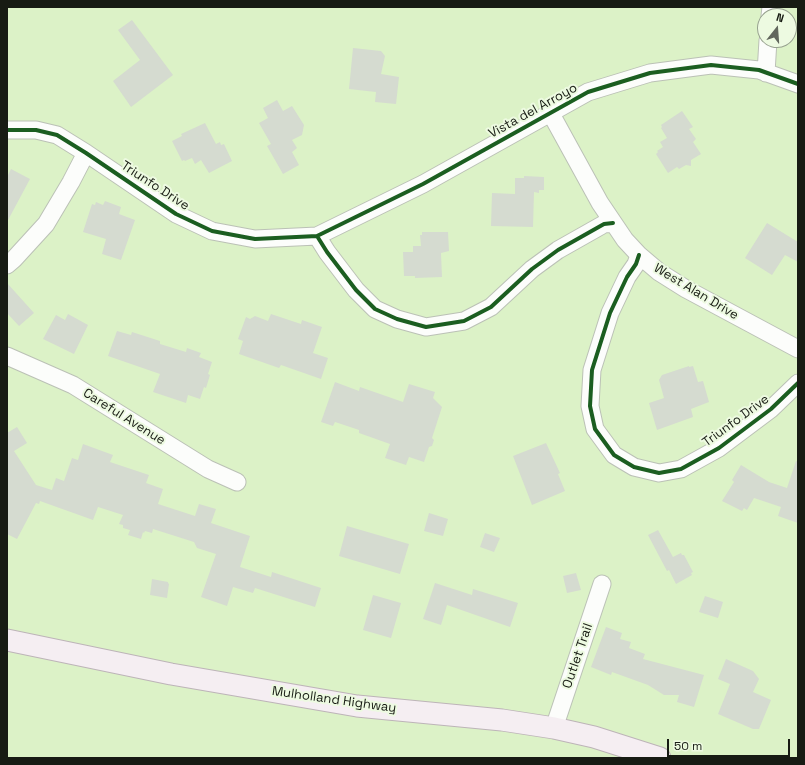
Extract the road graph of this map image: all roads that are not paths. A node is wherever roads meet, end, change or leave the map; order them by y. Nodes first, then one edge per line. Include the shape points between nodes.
1 (768, 48) edge
2 (766, 73) junction
3 (798, 84) edge
4 (550, 112) junction
5 (7, 130) edge
6 (86, 153) junction
7 (613, 223) junction
8 (317, 236) junction
9 (639, 255) junction
10 (7, 264) edge
11 (798, 349) edge
12 (7, 356) edge
13 (798, 383) edge
14 (237, 482) dead end
15 (602, 584) dead end
16 (7, 640) edge
17 (554, 728) junction
18 (660, 758) edge

1 - 2 street
2 - 3 street, Vista del Arroyo
2 - 4 street, Vista del Arroyo via 711,65 650,73 588,92
4 - 7 street, West Alan Drive
4 - 8 street, Vista del Arroyo via 423,184
5 - 6 street, Triunfo Drive via 36,130 57,135
6 - 8 street, Triunfo Drive via 176,214 212,231 255,240
6 - 10 street via 72,182 46,224 14,260
7 - 8 street via 604,224 558,250 532,269 491,307 464,321 426,327 397,319 375,309 356,290
7 - 9 street, West Alan Drive
9 - 11 street, West Alan Drive via 659,272 686,289
9 - 13 street, Triunfo Drive via 610,313 592,370 590,406 595,429 614,456 634,467 659,473 681,469 719,448 771,408
12 - 14 street, Careful Avenue via 73,386 208,469
15 - 17 street, Outlet Trail
16 - 17 main road, Mulholland Highway via 172,674 357,706 502,720
17 - 18 main road, Mulholland Highway via 594,737

